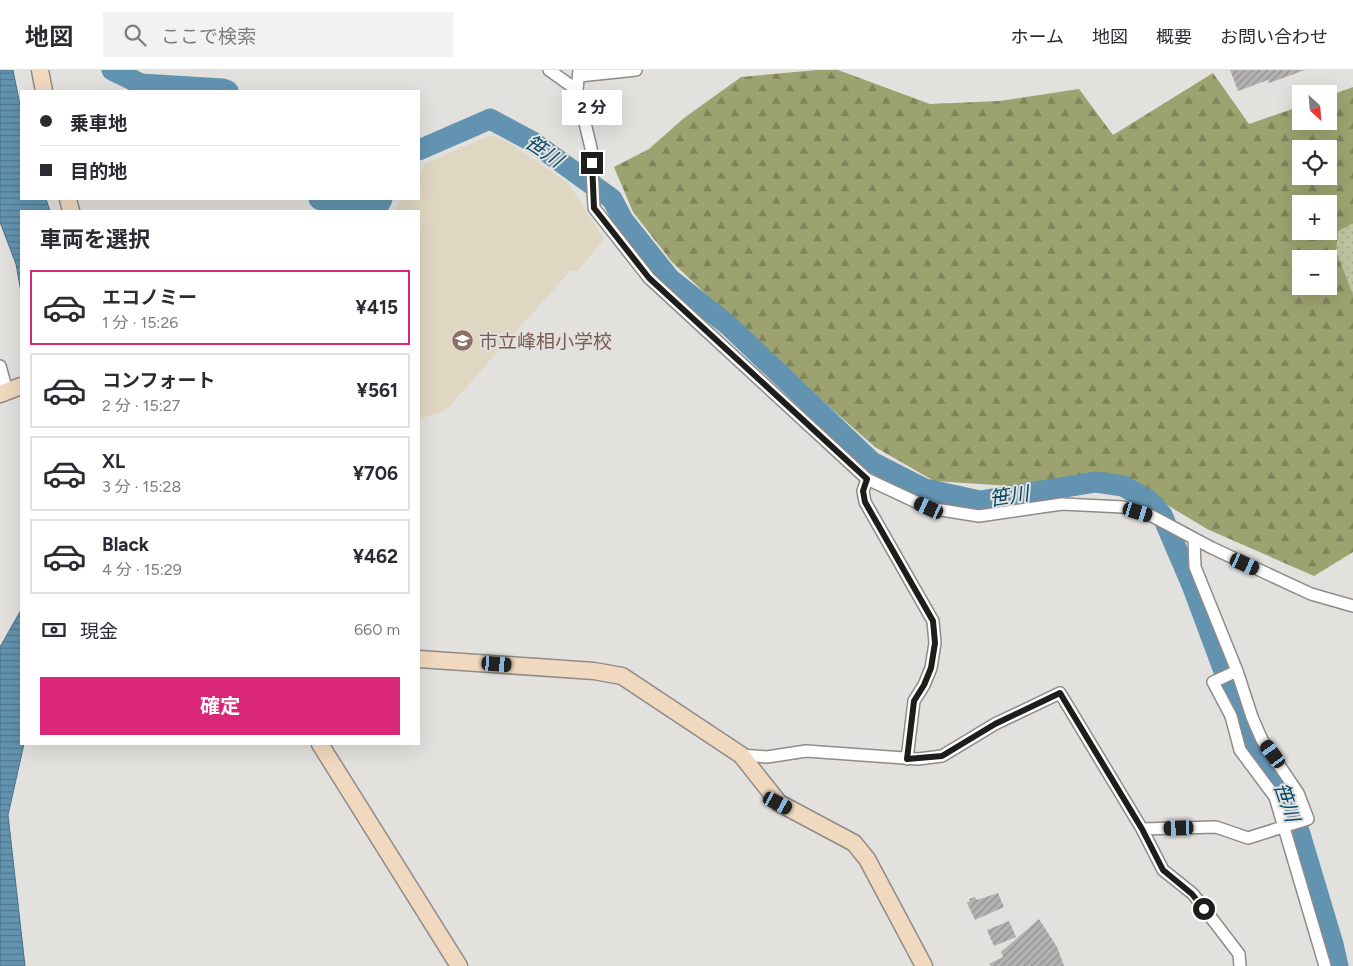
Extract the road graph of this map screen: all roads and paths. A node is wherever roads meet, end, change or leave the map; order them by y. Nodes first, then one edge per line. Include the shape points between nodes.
1 (40, 70) edge
2 (550, 70) edge
3 (636, 70) edge
4 (579, 73) edge
5 (44, 90) edge
6 (577, 90) junction
7 (0, 366) edge
8 (11, 390) edge
9 (867, 479) junction
10 (1194, 540) junction
11 (1353, 606) edge
12 (420, 659) edge
13 (1237, 671) junction
14 (321, 745) edge
15 (741, 755) junction
16 (907, 759) junction
17 (1282, 828) junction
18 (1142, 829) junction
19 (459, 966) edge
20 (924, 966) edge
21 (1240, 966) edge
22 (1324, 966) edge

1 - 5 street
2 - 6 street
3 - 4 street
4 - 6 street
6 - 9 street via 591,148 594,208 649,278
7 - 8 street
9 - 10 street via 929,508 979,516 1062,504 1123,507 1152,516
9 - 16 street via 863,491 865,502 933,621 935,643 931,668 914,701
10 - 11 street via 1311,594
10 - 13 street via 1195,567
12 - 15 street via 594,670 622,676
13 - 17 street via 1213,682 1230,716 1240,750 1274,797
13 - 17 street via 1262,740 1298,793 1308,819
14 - 19 street
15 - 16 street via 768,758 806,751
15 - 20 street via 778,803 854,843 867,859
16 - 18 street via 942,756 995,724 1060,693
17 - 18 street via 1248,838 1216,826
17 - 22 street
18 - 21 street via 1163,870 1192,894 1239,954

